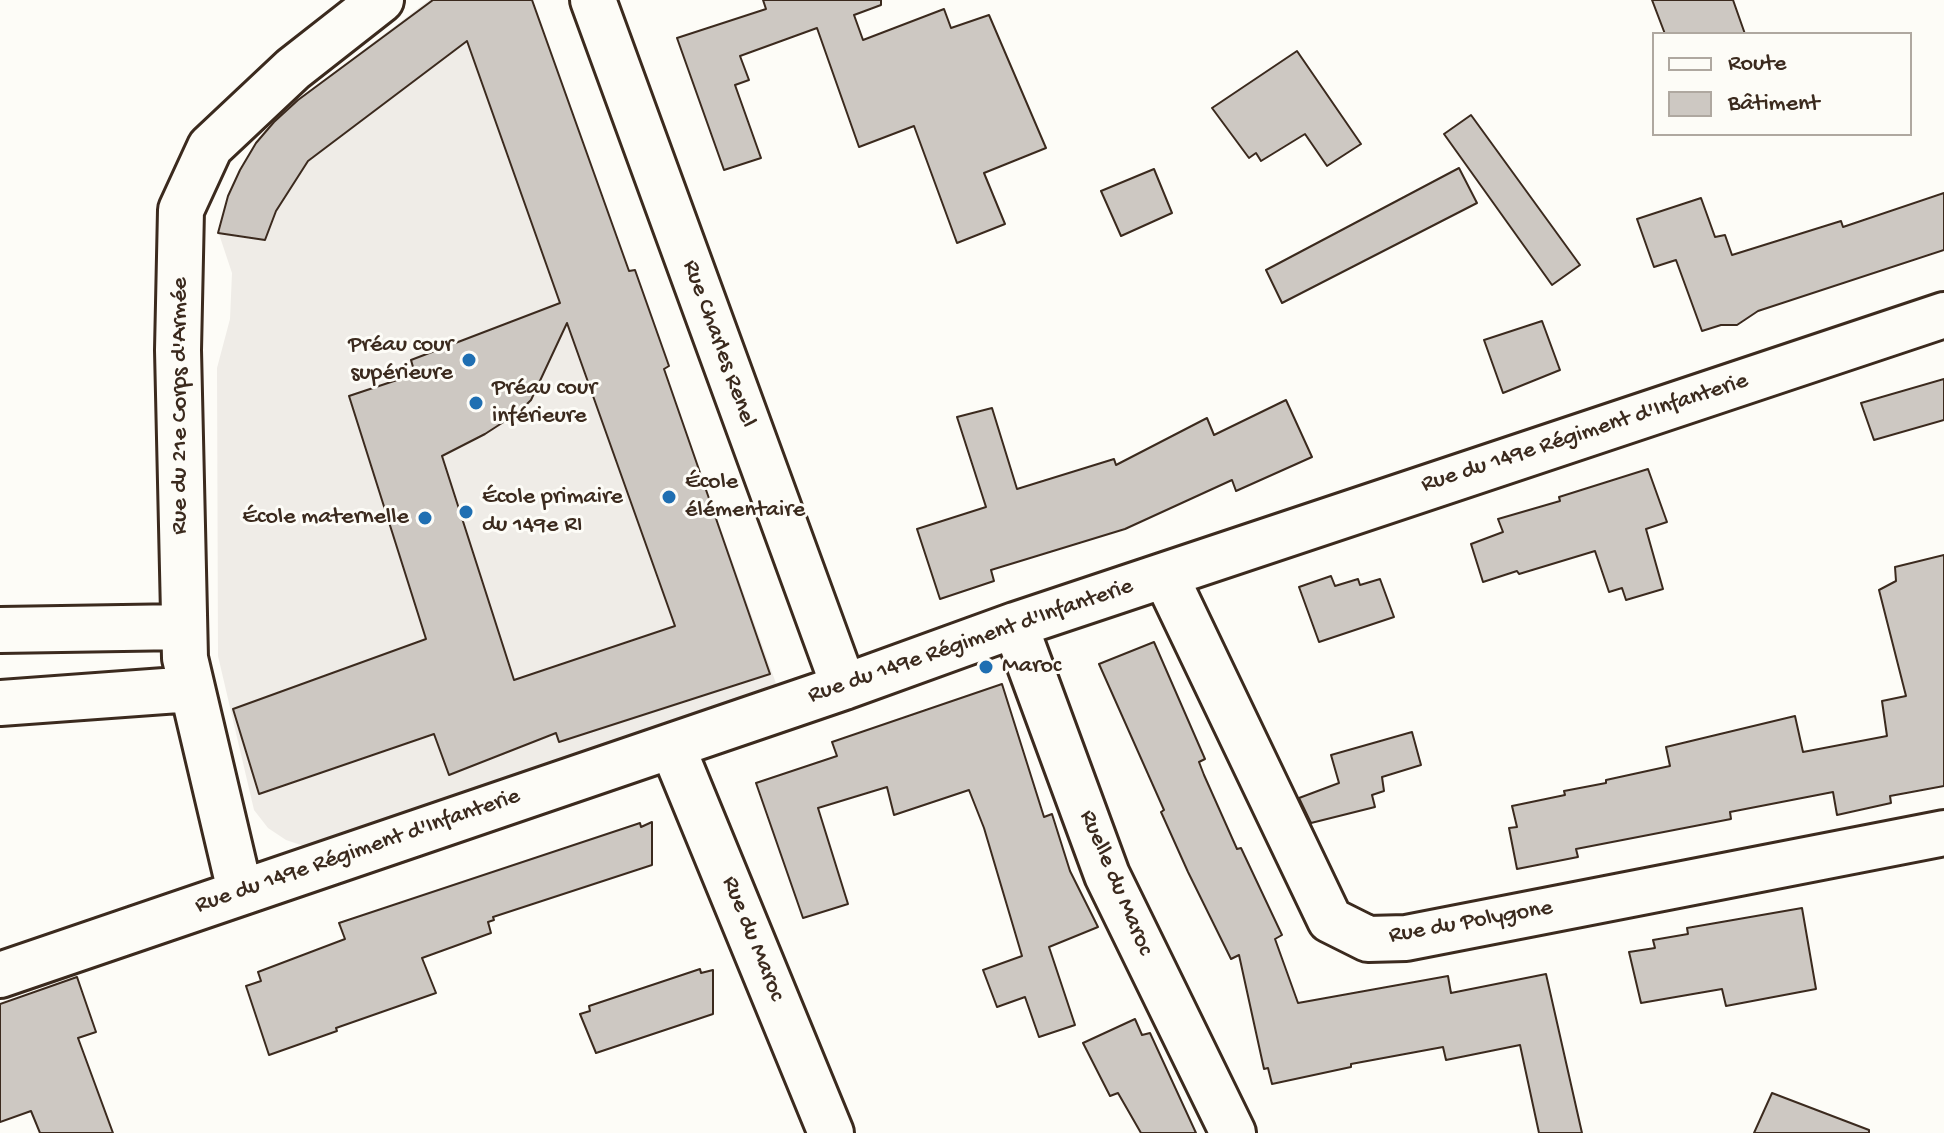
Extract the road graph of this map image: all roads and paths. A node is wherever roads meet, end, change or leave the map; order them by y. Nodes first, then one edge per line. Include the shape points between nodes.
1 (381, 0) edge
2 (593, 0) edge
3 (1944, 315) edge
4 (1165, 575) junction
5 (1015, 625) junction
6 (184, 627) junction
7 (0, 630) edge
8 (844, 687) junction
9 (192, 689) junction
10 (0, 703) edge
11 (672, 746) junction
12 (1944, 833) edge
13 (240, 891) junction
14 (0, 975) edge
15 (831, 1133) edge
16 (1233, 1133) edge

1 - 6 street, Rue du 21e Corps d'Armée via 293,69 210,147 181,210 178,350
2 - 8 street, Rue Charles Renel
3 - 4 street, Rue du 149e Régiment d'Infanterie
4 - 5 street, Rue du 149e Régiment d'Infanterie
4 - 12 street, Rue du Polygone via 1330,920 1368,939 1406,938
5 - 8 street, Rue du 149e Régiment d'Infanterie
5 - 16 street, Ruelle du Maroc via 1107,875
6 - 7 street
6 - 9 street, Rue du 21e Corps d'Armée
8 - 11 street, Rue du 149e Régiment d'Infanterie
9 - 10 street
9 - 13 street, Rue du 21e Corps d'Armée
11 - 13 street, Rue du 149e Régiment d'Infanterie
11 - 15 street, Rue du Maroc
13 - 14 street, Rue du 149e Régiment d'Infanterie

